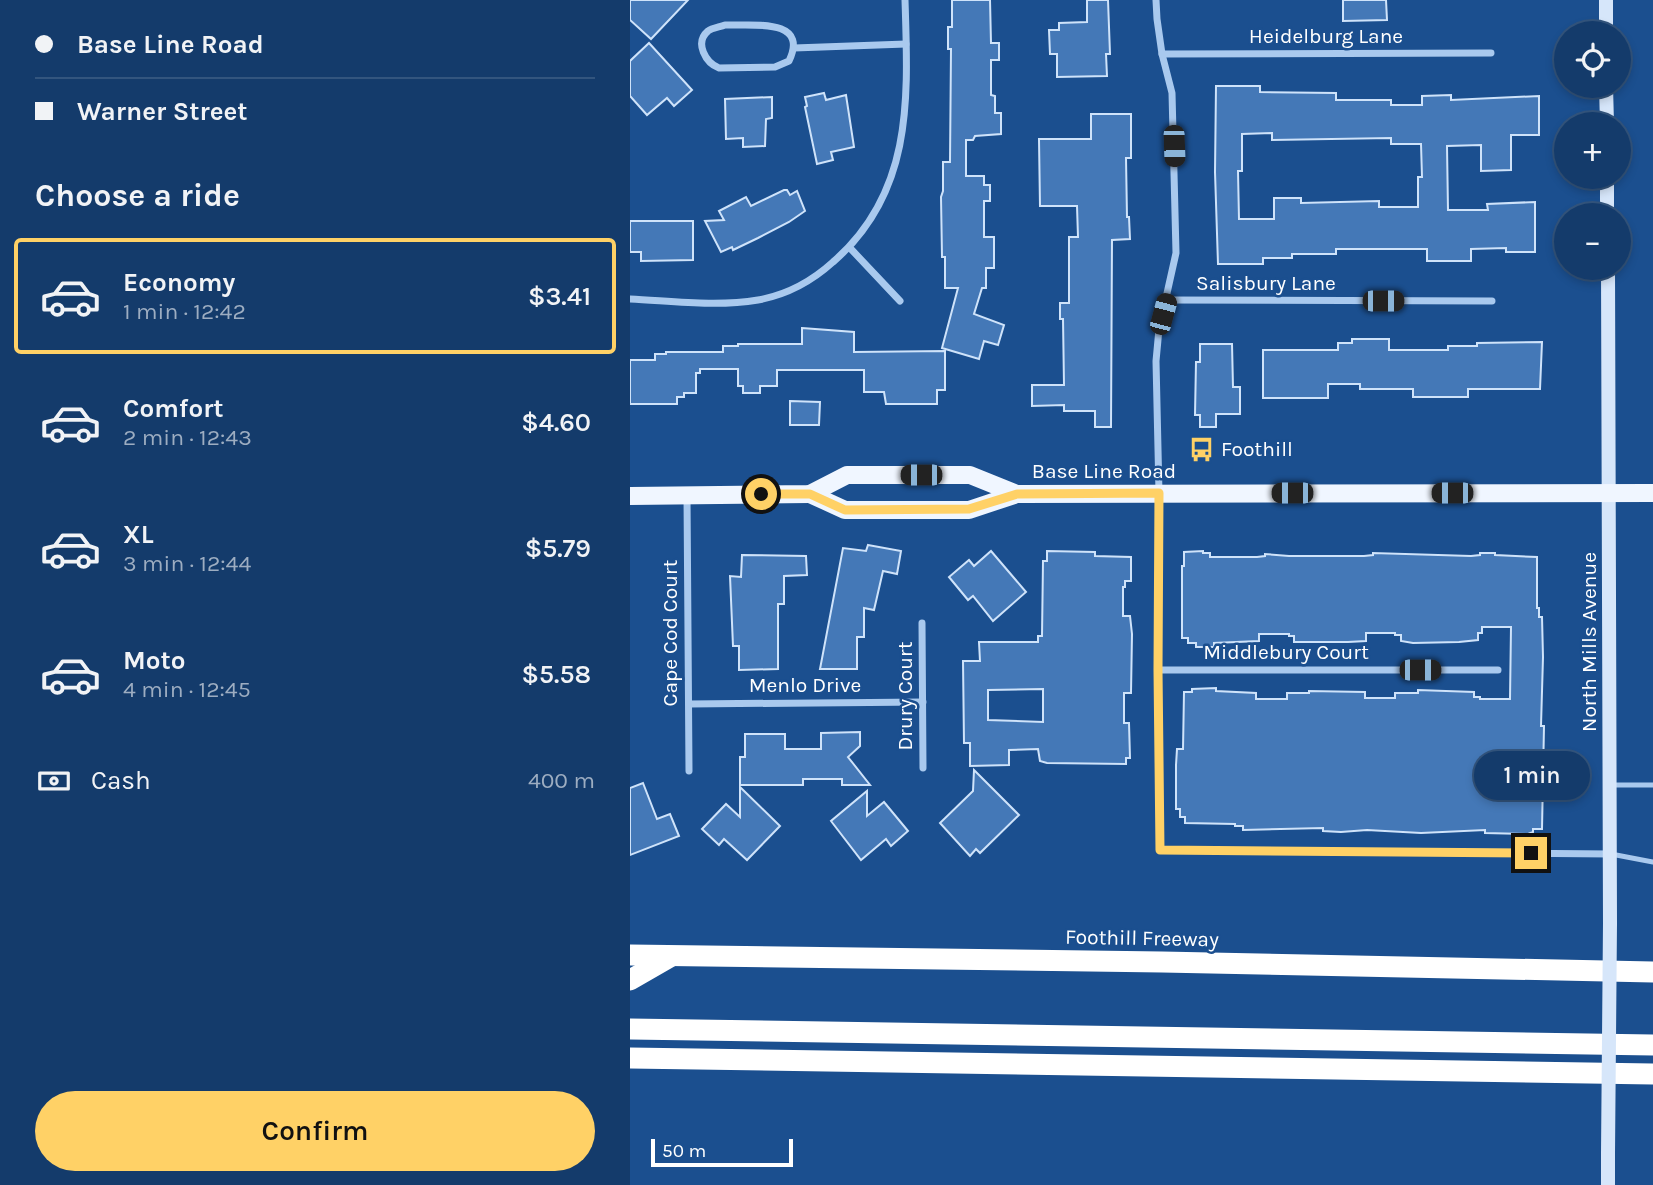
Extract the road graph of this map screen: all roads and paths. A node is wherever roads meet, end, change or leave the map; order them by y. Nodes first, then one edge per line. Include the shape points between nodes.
1 (905, 0) edge
2 (1156, 0) edge
3 (1606, 0) edge
4 (1606, 21) edge
5 (906, 44) junction
6 (793, 48) junction
7 (1491, 52) dead end
8 (1162, 54) junction
9 (850, 248) junction
10 (1608, 280) edge
11 (630, 299) edge
12 (1167, 300) junction
13 (900, 301) dead end
14 (1492, 301) dead end
15 (1159, 493) junction
16 (1610, 493) junction
17 (1653, 493) edge
18 (810, 494) junction
19 (1017, 494) junction
20 (687, 495) junction
21 (630, 496) edge
22 (922, 623) dead end
23 (1158, 670) junction
24 (1498, 670) dead end
25 (923, 702) junction
26 (689, 704) junction
27 (923, 768) dead end
28 (689, 771) dead end
29 (1609, 785) junction
30 (1653, 785) edge
31 (1611, 854) junction
32 (1653, 862) edge
33 (630, 955) edge
34 (671, 956) junction
35 (1653, 972) edge
36 (630, 980) edge
37 (630, 1029) edge
38 (1653, 1045) edge
39 (630, 1058) edge
40 (1653, 1074) edge
41 (1608, 1185) edge

1 - 5 street
2 - 8 street
3 - 4 main road
5 - 6 street
5 - 9 street via 903,133 893,176
6 - 6 street via 789,33 781,28 724,25 708,31 702,48 708,61 719,68 775,67 789,61
7 - 8 street, Heidelburg Lane
8 - 12 street via 1172,93 1177,253
9 - 11 street via 793,289 761,299 727,304
9 - 13 street
10 - 16 main road, North Mills Avenue
12 - 14 street, Salisbury Lane
12 - 15 street via 1156,361
15 - 16 main road, Base Line Road
15 - 19 main road, Base Line Road
15 - 23 street
16 - 17 main road, Base Line Road
16 - 29 main road, North Mills Avenue
18 - 19 main road, Base Line Road via 845,510 969,509
18 - 19 main road, Base Line Road via 847,475 970,475
18 - 20 main road, Base Line Road
20 - 21 main road, Base Line Road
20 - 26 street, Cape Cod Court
22 - 25 street, Drury Court
23 - 24 street, Middlebury Court
23 - 31 street via 1160,850
25 - 26 street, Menlo Drive
25 - 27 street, Drury Court
26 - 28 street, Cape Cod Court
29 - 30 lane
29 - 31 main road, North Mills Avenue
31 - 32 lane
31 - 41 main road, North Mills Avenue, bridge
33 - 34 highway, Foothill Freeway
34 - 35 highway, Foothill Freeway
34 - 36 highway
37 - 38 highway
39 - 40 highway

